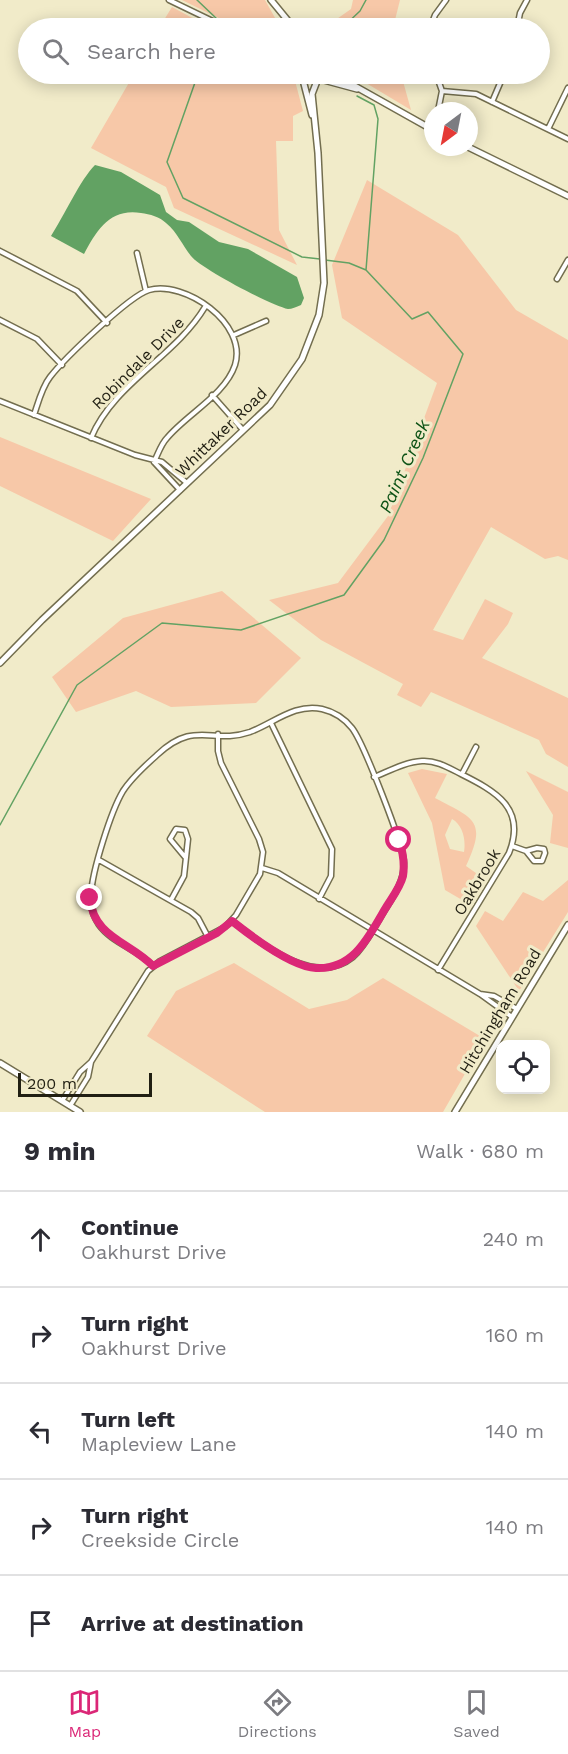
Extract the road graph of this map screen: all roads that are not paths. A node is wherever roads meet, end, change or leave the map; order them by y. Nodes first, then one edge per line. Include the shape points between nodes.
1 (170, 0) edge
2 (271, 0) edge
3 (446, 0) edge
4 (527, 0) edge
5 (207, 18) edge
6 (286, 18) edge
7 (434, 18) edge
8 (519, 18) edge
9 (304, 84) edge
10 (316, 84) edge
11 (334, 84) edge
12 (346, 84) edge
13 (439, 84) edge
14 (500, 84) edge
15 (568, 88) edge
16 (358, 90) junction
17 (442, 92) junction
18 (440, 102) edge
19 (492, 102) junction
20 (313, 117) junction
21 (424, 123) edge
22 (548, 129) junction
23 (568, 139) edge
24 (478, 152) edge
25 (568, 196) edge
26 (0, 251) edge
27 (137, 254) dead end
28 (568, 260) edge
29 (557, 279) dead end
30 (147, 291) junction
31 (205, 307) junction
32 (0, 320) edge
33 (266, 321) dead end
34 (107, 322) junction
35 (234, 335) junction
36 (62, 365) junction
37 (212, 395) junction
38 (0, 401) edge
39 (34, 415) junction
40 (243, 430) junction
41 (91, 438) junction
42 (154, 462) junction
43 (187, 483) junction
44 (180, 490) junction
45 (0, 663) edge
46 (271, 723) junction
47 (218, 734) junction
48 (476, 747) dead end
49 (462, 774) junction
50 (374, 777) junction
51 (512, 846) junction
52 (526, 851) junction
53 (185, 857) junction
54 (99, 860) junction
55 (262, 868) junction
56 (319, 899) junction
57 (171, 900) junction
58 (232, 921) junction
59 (568, 925) edge
60 (372, 931) junction
61 (208, 937) junction
62 (153, 966) junction
63 (438, 970) junction
64 (480, 994) junction
65 (517, 1009) junction
66 (512, 1017) junction
67 (91, 1062) junction
68 (0, 1063) edge
69 (62, 1101) junction
70 (70, 1106) junction
71 (80, 1112) edge
72 (455, 1112) edge

1 - 5 street
2 - 6 main road
3 - 7 street
4 - 8 street
9 - 20 main road, Whittaker Road
10 - 20 main road, Whittaker Road via 312,94
11 - 16 main road
12 - 16 main road
13 - 17 street
14 - 19 street
15 - 22 street
16 - 21 main road
17 - 18 street
17 - 19 street via 471,92
19 - 22 street
20 - 40 main road, Whittaker Road via 325,267 319,315 305,354 279,395
22 - 23 street
24 - 25 main road
26 - 34 street via 68,285
27 - 30 street
28 - 29 street
30 - 31 street via 178,291
30 - 34 street
31 - 35 street via 227,322
31 - 41 street, Robindale Drive via 193,327 105,410
32 - 36 street via 37,339
33 - 35 street
34 - 36 street
35 - 37 street via 234,366
36 - 39 street via 48,381
37 - 40 street
37 - 42 street via 165,439
38 - 39 street
39 - 41 street
40 - 43 main road, Whittaker Road
41 - 42 street
42 - 43 street via 165,464
42 - 44 street
43 - 44 main road, Whittaker Road
44 - 45 main road, Whittaker Road
46 - 47 street via 249,733
46 - 50 street via 306,708 338,714 357,735
46 - 56 street via 332,849 331,876
47 - 54 street via 199,733 174,740 134,777 115,807
47 - 55 street via 221,762 259,838
48 - 49 street
49 - 50 street, Oakbrook via 422,761
49 - 51 street, Oakbrook via 502,799 512,817
50 - 60 street via 404,861 401,882
51 - 52 street
51 - 63 street, Oakbrook
52 - 52 street via 534,861 544,857 544,849
53 - 53 street via 187,833 176,829 170,839
53 - 57 street via 184,876
54 - 57 street
54 - 62 street via 91,892 96,920 108,934
55 - 56 street via 278,873
55 - 58 street
56 - 60 street
57 - 61 street via 198,918
58 - 60 street via 296,962 319,968 336,966 351,958
58 - 61 street
59 - 65 main road, Hitchingham Road
60 - 63 street
61 - 62 street
62 - 67 street
63 - 64 street
64 - 65 street via 494,996
64 - 66 street
65 - 66 main road, Hitchingham Road
66 - 72 main road, Hitchingham Road
67 - 69 street
67 - 70 street via 88,1077
68 - 69 main road
69 - 70 main road
70 - 71 main road

